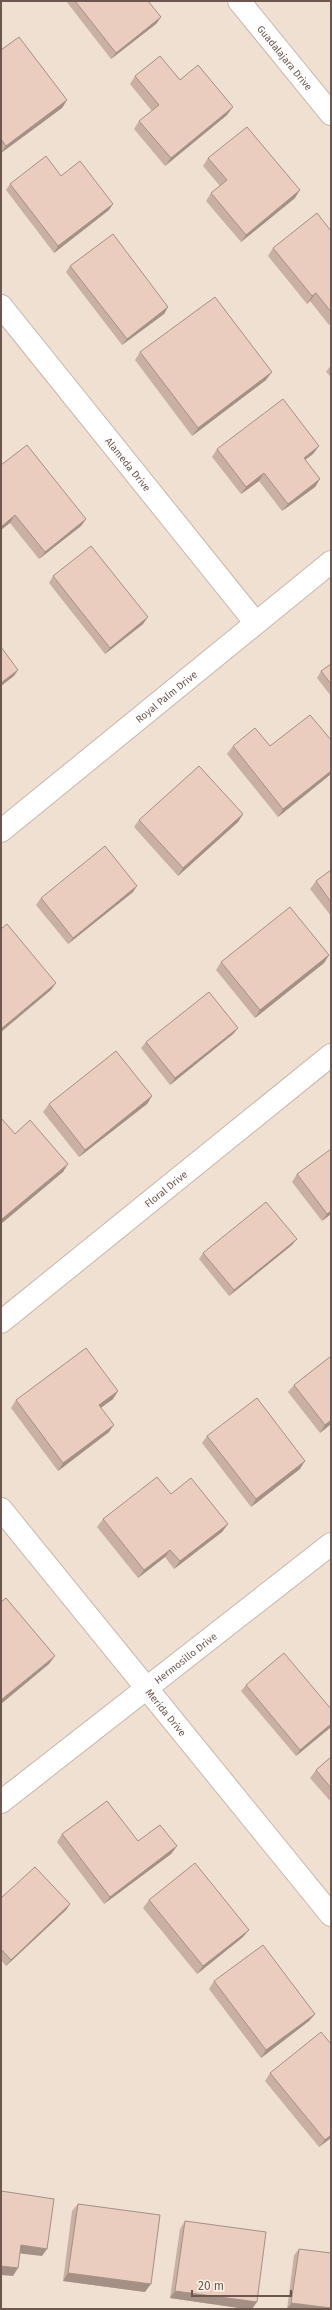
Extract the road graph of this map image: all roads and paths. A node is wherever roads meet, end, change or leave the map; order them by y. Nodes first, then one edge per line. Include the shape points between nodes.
1 (239, 1) edge
2 (331, 114) edge
3 (1, 306) edge
4 (331, 562) edge
5 (256, 622) junction
6 (1, 830) edge
7 (331, 1055) edge
8 (1, 1322) edge
9 (1, 1509) edge
10 (331, 1544) edge
11 (146, 1688) junction
12 (1, 1802) edge
13 (331, 1915) edge

1 - 2 street, Guadalajara Drive
3 - 5 street, Alameda Drive
4 - 5 street, Royal Palm Drive
5 - 6 street, Royal Palm Drive
7 - 8 street, Floral Drive
9 - 11 street, Merida Drive
10 - 11 street, Hermosillo Drive
11 - 12 street, Hermosillo Drive
11 - 13 street, Merida Drive

